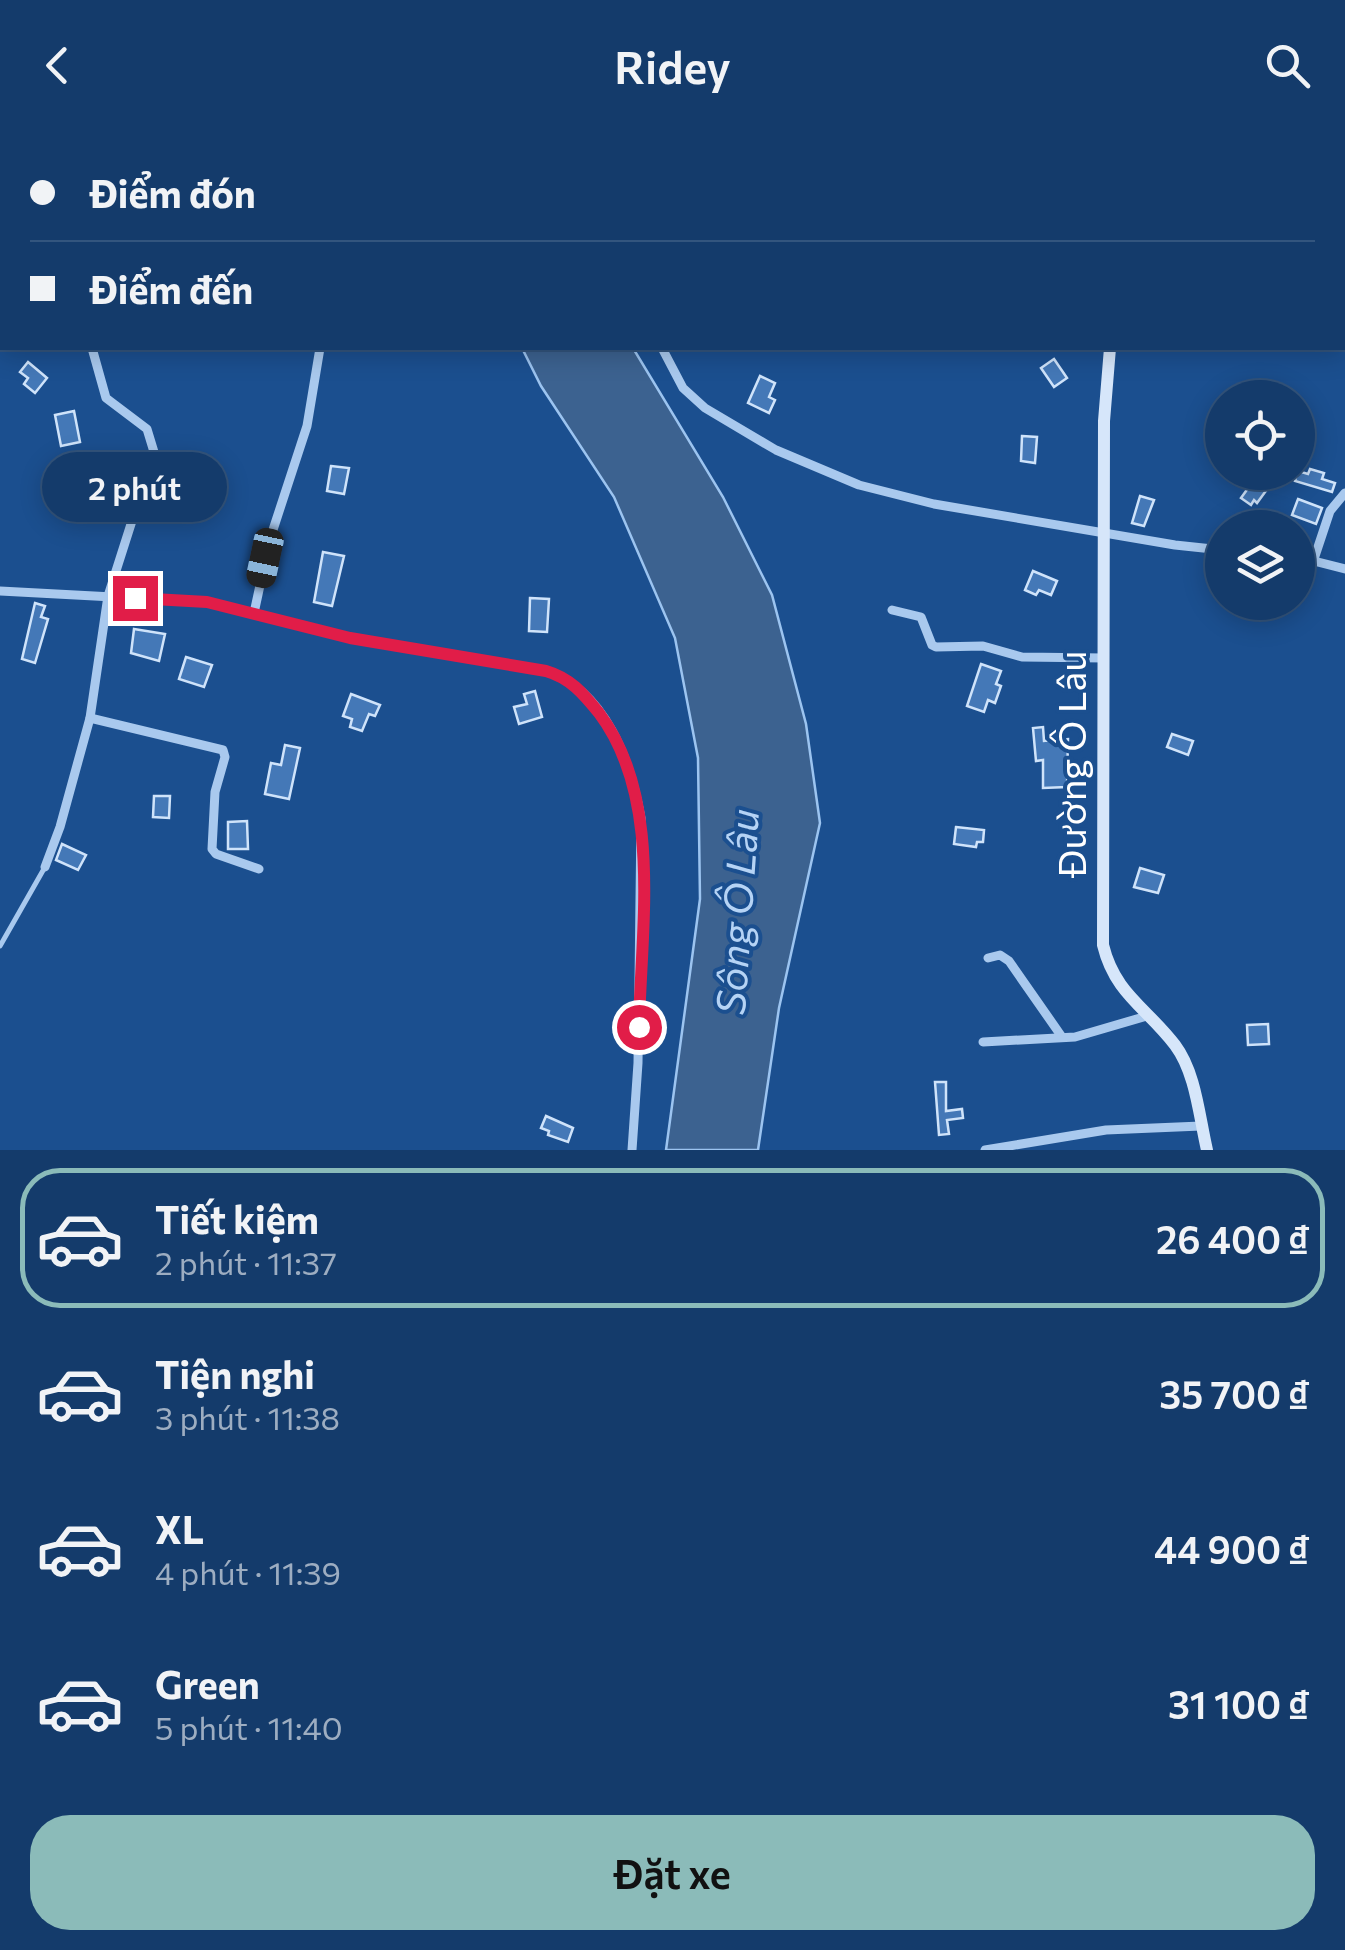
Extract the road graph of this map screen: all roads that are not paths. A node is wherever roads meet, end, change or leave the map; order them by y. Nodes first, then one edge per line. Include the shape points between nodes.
1 (93, 350) edge
2 (320, 350) edge
3 (663, 350) edge
4 (1110, 350) edge
5 (1345, 493) edge
6 (1104, 532) junction
7 (1205, 548) edge
8 (1315, 556) edge
9 (1315, 559) edge
10 (1345, 570) edge
11 (0, 591) edge
12 (108, 596) junction
13 (892, 610) dead end
14 (254, 612) junction
15 (1104, 658) junction
16 (90, 718) junction
17 (45, 866) joint
18 (259, 869) dead end
19 (0, 946) edge
20 (988, 958) dead end
21 (1147, 1016) junction
22 (1062, 1037) junction
23 (983, 1042) dead end
24 (1202, 1126) junction
25 (632, 1150) edge
26 (985, 1150) edge
27 (1206, 1150) edge

1 - 12 street via 106,398 148,429 154,452
2 - 14 street via 306,426
3 - 6 street via 683,388 705,408 811,466 908,498
4 - 6 main road, Đường Ô Lâu
5 - 8 street via 1330,511
6 - 7 street
6 - 15 main road, Đường Ô Lâu
9 - 10 street
11 - 12 street
12 - 14 street
12 - 16 street
13 - 15 street via 921,618 936,647
14 - 25 street via 368,641 556,674 574,684 613,732 636,790 643,848
15 - 21 main road, Đường Ô Lâu via 1102,945 1120,989
16 - 17 street
16 - 18 street via 223,750 212,849
17 - 19 lane
20 - 22 street via 1010,960
21 - 22 street
21 - 24 main road, Đường Ô Lâu via 1184,1060
22 - 23 street
24 - 26 street via 1106,1130
24 - 27 main road, Đường Ô Lâu

